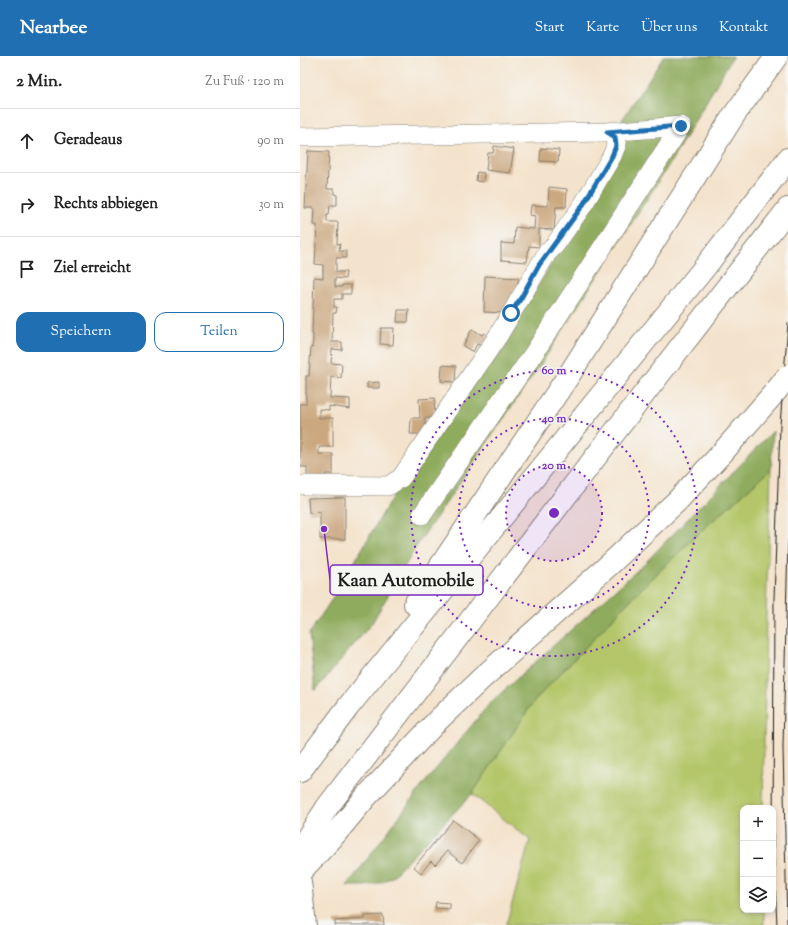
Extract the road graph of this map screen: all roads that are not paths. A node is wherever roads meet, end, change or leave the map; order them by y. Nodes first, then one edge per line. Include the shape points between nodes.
1 (765, 56) edge
2 (777, 56) edge
3 (734, 115) junction
4 (607, 132) junction
5 (300, 137) edge
6 (787, 160) edge
7 (787, 211) edge
8 (782, 384) edge
9 (300, 485) edge
10 (422, 515) dead end
11 (348, 708) junction
12 (300, 771) edge
13 (300, 849) edge
14 (300, 872) edge
15 (300, 882) edge
16 (305, 925) edge

1 - 3 main road
2 - 3 main road
3 - 11 main road via 569,375
4 - 5 lane
4 - 9 lane via 615,137 616,146 612,156 567,228 539,265 498,336 401,478 388,486
4 - 10 lane via 681,126 534,353
6 - 11 main road via 705,268
7 - 13 main road via 328,806
8 - 14 main road via 722,453 672,505 438,720
11 - 12 main road
15 - 16 main road

